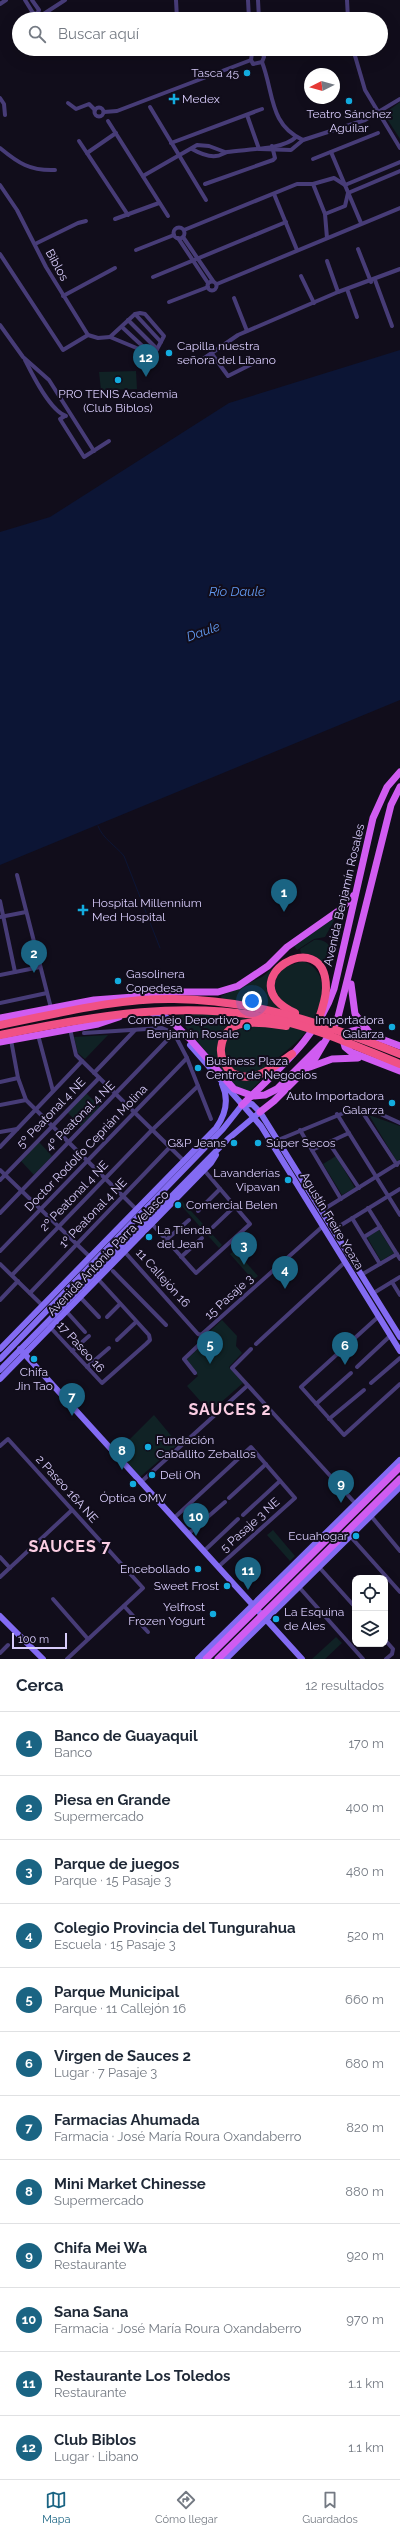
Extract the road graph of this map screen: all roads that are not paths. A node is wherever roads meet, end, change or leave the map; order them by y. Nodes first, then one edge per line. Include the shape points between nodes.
1 (6, 0) edge
2 (25, 0) edge
3 (32, 0) edge
4 (65, 0) edge
5 (176, 0) edge
6 (248, 0) edge
7 (258, 0) edge
8 (347, 0) edge
9 (0, 4) edge
10 (39, 10) edge
11 (34, 12) edge
12 (49, 12) edge
13 (177, 12) edge
14 (249, 12) edge
15 (259, 12) edge
16 (348, 12) edge
17 (251, 56) edge
18 (264, 56) edge
19 (355, 56) edge
20 (250, 60) junction
21 (262, 62) junction
22 (0, 98) edge
23 (400, 99) edge
24 (68, 103) dead end
25 (150, 107) dead end
26 (262, 109) dead end
27 (95, 110) junction
28 (104, 112) junction
29 (378, 112) junction
30 (5, 115) dead end
31 (247, 115) junction
32 (108, 121) dead end
33 (116, 133) junction
34 (378, 133) dead end
35 (296, 137) junction
36 (303, 140) junction
37 (79, 141) dead end
38 (171, 143) junction
39 (272, 146) junction
40 (0, 148) edge
41 (400, 148) edge
42 (192, 149) junction
43 (259, 149) junction
44 (273, 151) junction
45 (225, 152) junction
46 (331, 152) junction
47 (87, 153) junction
48 (178, 156) junction
49 (313, 160) dead end
50 (400, 162) edge
51 (55, 170) dead end
52 (400, 171) edge
53 (340, 172) junction
54 (143, 176) junction
55 (337, 179) junction
56 (352, 182) junction
57 (205, 184) dead end
58 (313, 184) junction
59 (0, 185) edge
60 (345, 185) junction
61 (355, 190) junction
62 (348, 193) junction
63 (274, 194) junction
64 (206, 200) dead end
65 (159, 203) junction
66 (400, 208) edge
67 (128, 214) junction
68 (325, 214) junction
69 (168, 216) dead end
70 (115, 219) dead end
71 (86, 221) dead end
72 (286, 222) junction
73 (361, 224) junction
74 (184, 230) junction
75 (176, 236) junction
76 (183, 237) junction
77 (327, 238) junction
78 (35, 244) junction
79 (358, 249) dead end
80 (136, 250) dead end
81 (298, 250) junction
82 (0, 254) edge
83 (195, 259) junction
84 (326, 261) dead end
85 (115, 268) dead end
86 (400, 269) edge
87 (301, 276) dead end
88 (152, 277) dead end
89 (373, 281) junction
90 (215, 282) junction
91 (208, 285) junction
92 (347, 289) junction
93 (338, 292) junction
94 (63, 296) junction
95 (234, 298) dead end
96 (169, 302) dead end
97 (314, 303) junction
98 (135, 314) junction
99 (357, 317) dead end
100 (128, 320) junction
101 (0, 325) edge
102 (392, 326) dead end
103 (122, 327) junction
104 (247, 332) junction
105 (88, 335) junction
106 (110, 337) junction
107 (160, 342) junction
108 (157, 349) junction
109 (151, 354) junction
110 (212, 354) junction
111 (23, 357) junction
112 (200, 361) dead end
113 (252, 364) dead end
114 (65, 416) junction
115 (71, 416) junction
116 (109, 442) dead end
117 (94, 451) junction
118 (400, 772) edge
119 (400, 787) edge
120 (17, 875) dead end
121 (356, 890) junction
122 (0, 901) edge
123 (26, 912) junction
124 (2, 917) edge
125 (40, 968) junction
126 (15, 972) junction
127 (0, 975) edge
128 (350, 977) junction
129 (47, 993) junction
130 (130, 997) junction
131 (174, 999) junction
132 (0, 1003) edge
133 (51, 1008) junction
134 (253, 1011) junction
135 (134, 1013) junction
136 (0, 1018) edge
137 (171, 1021) junction
138 (314, 1024) junction
139 (0, 1025) edge
140 (70, 1028) junction
141 (307, 1028) junction
142 (136, 1029) junction
143 (84, 1033) dead end
144 (174, 1033) junction
145 (0, 1035) edge
146 (38, 1035) junction
147 (374, 1036) junction
148 (328, 1038) junction
149 (11, 1040) junction
150 (0, 1042) edge
151 (400, 1046) edge
152 (292, 1054) junction
153 (400, 1054) edge
154 (187, 1058) junction
155 (367, 1060) junction
156 (82, 1061) junction
157 (400, 1064) edge
158 (400, 1071) edge
159 (94, 1073) junction
160 (300, 1074) junction
161 (18, 1078) junction
162 (99, 1078) junction
163 (219, 1079) junction
164 (0, 1082) edge
165 (198, 1086) junction
166 (53, 1091) junction
167 (116, 1095) junction
168 (26, 1100) junction
169 (0, 1105) edge
170 (242, 1105) junction
171 (35, 1110) junction
172 (362, 1110) junction
173 (260, 1112) junction
174 (134, 1113) junction
175 (337, 1114) junction
176 (254, 1117) junction
177 (212, 1119) dead end
178 (400, 1123) edge
179 (52, 1127) junction
180 (17, 1129) junction
181 (223, 1129) junction
182 (152, 1130) junction
183 (300, 1130) junction
184 (0, 1132) edge
185 (349, 1133) junction
186 (228, 1139) junction
187 (204, 1140) junction
188 (278, 1140) junction
189 (68, 1143) junction
190 (330, 1143) junction
191 (0, 1147) edge
192 (170, 1147) junction
193 (312, 1150) junction
194 (88, 1160) junction
195 (184, 1161) junction
196 (398, 1164) edge
197 (0, 1170) edge
198 (204, 1170) junction
199 (5, 1175) junction
200 (105, 1178) junction
201 (377, 1178) junction
202 (0, 1180) edge
203 (359, 1188) junction
204 (220, 1189) junction
205 (400, 1189) edge
206 (21, 1191) junction
207 (123, 1195) junction
208 (388, 1196) junction
209 (341, 1199) junction
210 (235, 1206) junction
211 (368, 1208) junction
212 (136, 1209) junction
213 (41, 1210) junction
214 (198, 1211) dead end
215 (321, 1211) junction
216 (0, 1213) edge
217 (400, 1215) edge
218 (352, 1218) junction
219 (189, 1220) dead end
220 (152, 1224) junction
221 (58, 1226) junction
222 (323, 1226) junction
223 (380, 1227) junction
224 (213, 1228) dead end
225 (333, 1230) junction
226 (364, 1237) junction
227 (202, 1238) dead end
228 (166, 1240) junction
229 (76, 1244) junction
230 (123, 1249) junction
231 (0, 1251) edge
232 (396, 1254) junction
233 (90, 1257) junction
234 (181, 1257) junction
235 (400, 1260) edge
236 (345, 1262) junction
237 (0, 1264) edge
238 (380, 1264) junction
239 (114, 1271) dead end
240 (12, 1275) junction
241 (361, 1275) junction
242 (74, 1277) junction
243 (400, 1277) edge
244 (98, 1279) junction
245 (18, 1281) junction
246 (392, 1282) junction
247 (30, 1293) junction
248 (372, 1294) junction
249 (400, 1295) edge
250 (80, 1297) junction
251 (0, 1300) edge
252 (120, 1304) junction
253 (42, 1305) junction
254 (66, 1311) junction
255 (99, 1317) dead end
256 (107, 1317) dead end
257 (378, 1317) junction
258 (136, 1322) junction
259 (48, 1325) junction
260 (166, 1325) dead end
261 (201, 1335) junction
262 (390, 1336) junction
263 (400, 1338) edge
264 (117, 1340) dead end
265 (12, 1342) junction
266 (256, 1344) dead end
267 (109, 1348) dead end
268 (0, 1349) edge
269 (251, 1349) dead end
270 (72, 1351) junction
271 (400, 1351) edge
272 (22, 1352) junction
273 (400, 1358) edge
274 (0, 1359) edge
275 (87, 1367) junction
276 (357, 1367) dead end
277 (3, 1370) edge
278 (195, 1373) dead end
279 (351, 1373) dead end
280 (0, 1379) edge
281 (371, 1383) dead end
282 (400, 1384) edge
283 (247, 1386) junction
284 (364, 1390) dead end
285 (316, 1404) junction
286 (329, 1419) junction
287 (0, 1446) edge
288 (400, 1460) edge
289 (266, 1464) junction
290 (400, 1467) edge
291 (400, 1478) edge
292 (280, 1481) junction
293 (141, 1482) junction
294 (400, 1487) edge
295 (229, 1498) dead end
296 (225, 1502) dead end
297 (355, 1503) junction
298 (72, 1510) junction
299 (243, 1515) dead end
300 (370, 1516) junction
301 (174, 1518) junction
302 (238, 1519) dead end
303 (188, 1534) junction
304 (350, 1536) junction
305 (333, 1550) junction
306 (204, 1551) junction
307 (400, 1551) edge
308 (0, 1557) edge
309 (218, 1567) junction
310 (319, 1567) junction
311 (10, 1568) junction
312 (0, 1577) edge
313 (299, 1587) junction
314 (400, 1592) edge
315 (53, 1600) dead end
316 (352, 1604) edge
317 (124, 1606) junction
318 (256, 1606) junction
319 (0, 1616) edge
320 (265, 1617) junction
321 (148, 1632) dead end
322 (88, 1639) junction
323 (388, 1644) edge
324 (8, 1645) dead end
325 (0, 1653) edge
326 (43, 1659) edge
327 (67, 1659) edge
328 (198, 1659) edge
329 (206, 1659) edge
330 (218, 1659) edge
331 (226, 1659) edge
332 (302, 1659) edge
333 (363, 1659) edge
334 (386, 1659) edge

1 - 9 street
2 - 11 street
3 - 10 street
4 - 12 street
5 - 13 street
6 - 14 street
7 - 15 street
8 - 16 street
17 - 20 street
18 - 21 street
19 - 29 street via 365,90
20 - 21 street via 256,64
20 - 28 street via 117,111
21 - 35 street via 273,107 286,130
22 - 30 street via 4,104
23 - 29 street
24 - 27 street via 76,109 89,104
25 - 38 street
26 - 31 street
27 - 28 street via 100,108
27 - 28 street via 95,116 98,117
29 - 36 street via 364,120
29 - 41 street
31 - 38 street
31 - 43 street
32 - 33 street
33 - 47 street
33 - 54 street
34 - 46 street
35 - 36 street
35 - 39 street via 292,142
36 - 44 street via 295,149
37 - 47 street
38 - 48 street
39 - 43 street
39 - 44 street
40 - 51 street via 26,167 40,171
42 - 45 street via 202,145
42 - 45 street via 216,156
42 - 48 street
43 - 44 street
43 - 45 street
44 - 57 street via 273,160
46 - 49 street
46 - 53 street
47 - 67 street
48 - 54 street
48 - 64 street
50 - 56 street
52 - 61 street
53 - 55 street
53 - 60 street
54 - 65 street
55 - 58 street via 324,179
55 - 60 street
56 - 60 street
56 - 61 street
58 - 63 street via 297,184
58 - 68 street
59 - 78 street, Biblos
60 - 62 street
61 - 62 street
62 - 68 street via 345,206
62 - 73 street
63 - 72 street
63 - 74 street
65 - 67 street
65 - 69 street
66 - 73 street
67 - 70 street
68 - 77 street
71 - 78 street
72 - 81 street
72 - 83 street
73 - 77 street
74 - 75 street via 177,228
74 - 76 street
75 - 76 street
75 - 80 street
75 - 83 street
76 - 83 street
77 - 81 street
78 - 94 street, Biblos
79 - 89 street
81 - 90 street
82 - 105 street via 63,350
83 - 88 street
83 - 90 street
83 - 91 street
84 - 93 street
85 - 94 street
86 - 89 street
87 - 97 street
89 - 92 street
89 - 102 street
90 - 91 street
90 - 91 street via 214,290
91 - 96 street
92 - 93 street
92 - 99 street
93 - 97 street
94 - 105 street, Biblos
95 - 104 street
97 - 104 street
98 - 100 street
98 - 107 street
98 - 107 street via 145,314 152,321 164,336
100 - 103 street
100 - 108 street
101 - 111 street
103 - 106 street
103 - 109 street
104 - 110 street via 238,335
105 - 106 street via 98,338
106 - 109 street
107 - 108 street
108 - 109 street
110 - 112 street
110 - 113 street via 228,376
111 - 114 street via 49,401
111 - 115 street via 49,380
114 - 115 street
114 - 117 street via 60,419 84,457
115 - 117 street
116 - 117 street
118 - 121 main road, Avenida Benjamín Rosales via 387,787 378,805
119 - 128 main road, Avenida Benjamín Rosales via 391,805
120 - 123 street
121 - 130 main road via 341,909 238,986 218,992 169,992
121 - 138 main road, Avenida Benjamín Rosales via 334,989
122 - 124 street
123 - 124 street
123 - 125 street
124 - 126 street
125 - 126 street
125 - 129 street
126 - 127 street
128 - 147 main road via 356,1014 362,1026
128 - 148 main road, Avenida Benjamín Rosales via 341,1011
129 - 132 street
129 - 133 street
130 - 131 main road
130 - 133 main road
131 - 134 highway
131 - 139 highway via 121,1003
133 - 136 main road
134 - 135 highway via 195,1008
134 - 138 highway
134 - 141 highway
135 - 137 main road via 160,1015
135 - 140 main road via 103,1023
135 - 145 highway via 96,1017
137 - 148 main road via 234,1089 253,1096 273,1092
137 - 163 main road, Agustín Freire Ycaza
138 - 138 highway via 280,1005 272,988 276,970 286,961 300,958 317,964 324,976 326,990
138 - 152 main road, Avenida Benjamín Rosales
138 - 153 highway
140 - 146 main road
140 - 156 street via 76,1055
141 - 152 highway via 256,1023 236,1025 224,1038 222,1056 232,1073 245,1077 259,1075
141 - 157 highway
142 - 143 street
142 - 144 street via 162,1028
142 - 159 street, 5º Peatonal 4 NE
144 - 154 street
144 - 167 street, 4º Peatonal 4 NE
146 - 149 main road
146 - 166 street
147 - 151 main road
147 - 155 main road via 354,1030 344,1037 343,1043 347,1050
148 - 160 main road via 317,1057
149 - 150 main road
149 - 161 street
152 - 170 main road, Avenida Benjamín Rosales
154 - 165 street
154 - 174 street, Doctor Rodolfo Ceprián Molina
155 - 158 main road
155 - 160 main road via 346,1057 325,1060
156 - 159 street
156 - 166 street
159 - 162 street
160 - 173 main road
161 - 164 street
161 - 168 street
162 - 167 street
162 - 179 street, 5º Peatonal 4 NE
163 - 170 main road, Agustín Freire Ycaza
163 - 187 main road, Avenida Antonio Parra Velasco via 226,1098 224,1113 216,1128
165 - 177 street
165 - 182 street, 2º Peatonal 4 NE
166 - 171 street
167 - 174 street
167 - 189 street, 4º Peatonal 4 NE
168 - 169 street
168 - 171 street
170 - 173 main road, Agustín Freire Ycaza via 252,1104
170 - 176 main road, Agustín Freire Ycaza
170 - 181 main road, Avenida Antonio Parra Velasco
171 - 179 street
171 - 180 street
172 - 175 street
172 - 178 street via 376,1112
172 - 196 street
173 - 176 main road, Avenida Antonio Parra Velasco
173 - 188 main road, Agustín Freire Ycaza
174 - 182 street
174 - 194 street, Doctor Rodolfo Ceprián Molina
175 - 183 street
175 - 185 street
176 - 186 main road, Avenida Antonio Parra Velasco
176 - 222 main road, Agustín Freire Ycaza
179 - 189 street
179 - 199 street, 5º Peatonal 4 NE
180 - 184 street
180 - 191 street
181 - 187 main road
181 - 242 main road, Avenida Antonio Parra Velasco
182 - 192 street
182 - 200 street, 2º Peatonal 4 NE
183 - 188 street
183 - 193 street
185 - 190 street
185 - 201 street
186 - 198 main road, Avenida Antonio Parra Velasco
186 - 230 main road, Avenida Antonio Parra Velasco
187 - 195 main road, Avenida Antonio Parra Velasco
188 - 215 main road, Agustín Freire Ycaza
189 - 194 street
189 - 206 street, 4º Peatonal 4 NE
190 - 193 street
190 - 203 street
192 - 195 street
192 - 207 street, 1º Peatonal 4 NE
193 - 209 street
194 - 200 street
194 - 213 street, Doctor Rodolfo Ceprián Molina
195 - 212 main road, Avenida Antonio Parra Velasco
196 - 201 street
197 - 199 street
198 - 204 street
198 - 220 main road, Avenida Antonio Parra Velasco
199 - 202 street, 5º Peatonal 4 NE
199 - 206 street
200 - 207 street
200 - 221 street, 2º Peatonal 4 NE
201 - 203 street
201 - 208 street
203 - 209 street
204 - 210 street
204 - 214 street
205 - 208 street
206 - 213 street
206 - 216 street, 4º Peatonal 4 NE
207 - 212 street
207 - 229 street, 1º Peatonal 4 NE
208 - 211 street
208 - 217 street
209 - 215 street
210 - 224 street
210 - 234 street via 250,1224 196,1273
211 - 218 street
211 - 223 street
212 - 233 main road, Avenida Antonio Parra Velasco
213 - 221 street
213 - 231 street, Doctor Rodolfo Ceprián Molina
215 - 225 main road, Agustín Freire Ycaza
218 - 225 street
218 - 226 street
219 - 228 street
220 - 228 street
220 - 230 main road, Avenida Antonio Parra Velasco
221 - 229 street
221 - 240 street, 2º Peatonal 4 NE
222 - 236 main road, Agustín Freire Ycaza
222 - 261 street, 15 Pasaje 3
223 - 226 street
223 - 232 street
225 - 241 main road, Agustín Freire Ycaza
226 - 238 street
227 - 234 street
228 - 234 street
229 - 233 street
229 - 247 street, 1º Peatonal 4 NE
230 - 244 main road, Avenida Antonio Parra Velasco
230 - 259 main road, Avenida Antonio Parra Velasco
230 - 261 street, 11 Callejón 16
232 - 235 street
232 - 238 street
233 - 242 main road, Avenida Antonio Parra Velasco
236 - 257 main road, Agustín Freire Ycaza
236 - 266 street
237 - 240 street
238 - 241 street
239 - 260 street
240 - 245 street
241 - 248 main road, Agustín Freire Ycaza
242 - 253 main road, Avenida Antonio Parra Velasco
242 - 265 main road, Avenida Antonio Parra Velasco
243 - 246 street
244 - 250 main road, Avenida Antonio Parra Velasco
244 - 252 street
245 - 247 street
245 - 251 street
246 - 248 street
246 - 249 street
247 - 253 street
248 - 263 main road, Agustín Freire Ycaza
250 - 254 main road, Avenida Antonio Parra Velasco
250 - 255 street
252 - 256 street
252 - 258 street
253 - 265 main road, Avenida Antonio Parra Velasco
254 - 259 main road, Avenida Antonio Parra Velasco
254 - 270 street via 87,1334
257 - 262 main road, Agustín Freire Ycaza
257 - 285 street via 301,1387
258 - 264 street
258 - 275 street, 17 Paseo 16 via 150,1337 146,1344 102,1383
259 - 270 street, 17 Paseo 16
259 - 272 main road, Avenida Antonio Parra Velasco
261 - 278 street, 11 Callejón 16 via 204,1342 184,1359
262 - 271 main road, Agustín Freire Ycaza
262 - 276 street
265 - 268 main road, Avenida Antonio Parra Velasco
265 - 274 main road, Avenida Antonio Parra Velasco
267 - 275 street
269 - 283 street via 232,1368
270 - 275 street, 17 Paseo 16
272 - 277 main road, Avenida Antonio Parra Velasco
272 - 293 main road
273 - 281 street
277 - 280 main road, Avenida Antonio Parra Velasco
279 - 285 street
282 - 286 street via 344,1435
283 - 293 street
283 - 297 street
284 - 286 street
285 - 286 street
287 - 298 street, 2 Paseo 16A NE via 8,1439
288 - 297 main road
289 - 292 street
289 - 295 street
289 - 301 street via 251,1447
290 - 318 main road
291 - 305 main road
292 - 299 street
292 - 309 street, 5 Pasaje 3 NE via 295,1498
293 - 301 main road
294 - 300 main road
296 - 303 street
297 - 318 main road
298 - 311 street
298 - 317 street, 2 Paseo 16A NE via 143,1588
300 - 304 main road
300 - 307 street
301 - 303 main road
302 - 306 street
303 - 306 main road
304 - 305 main road
304 - 314 street
305 - 310 main road
305 - 320 main road
306 - 309 main road
308 - 311 street
309 - 318 main road
310 - 313 main road
310 - 316 street
311 - 312 street
313 - 320 main road
313 - 333 street
315 - 322 street
317 - 321 street
317 - 322 street
318 - 320 main road
318 - 328 main road
318 - 329 main road
319 - 326 main road
320 - 330 main road
320 - 331 main road
320 - 332 main road
322 - 327 street
323 - 334 street via 393,1650
324 - 325 street

